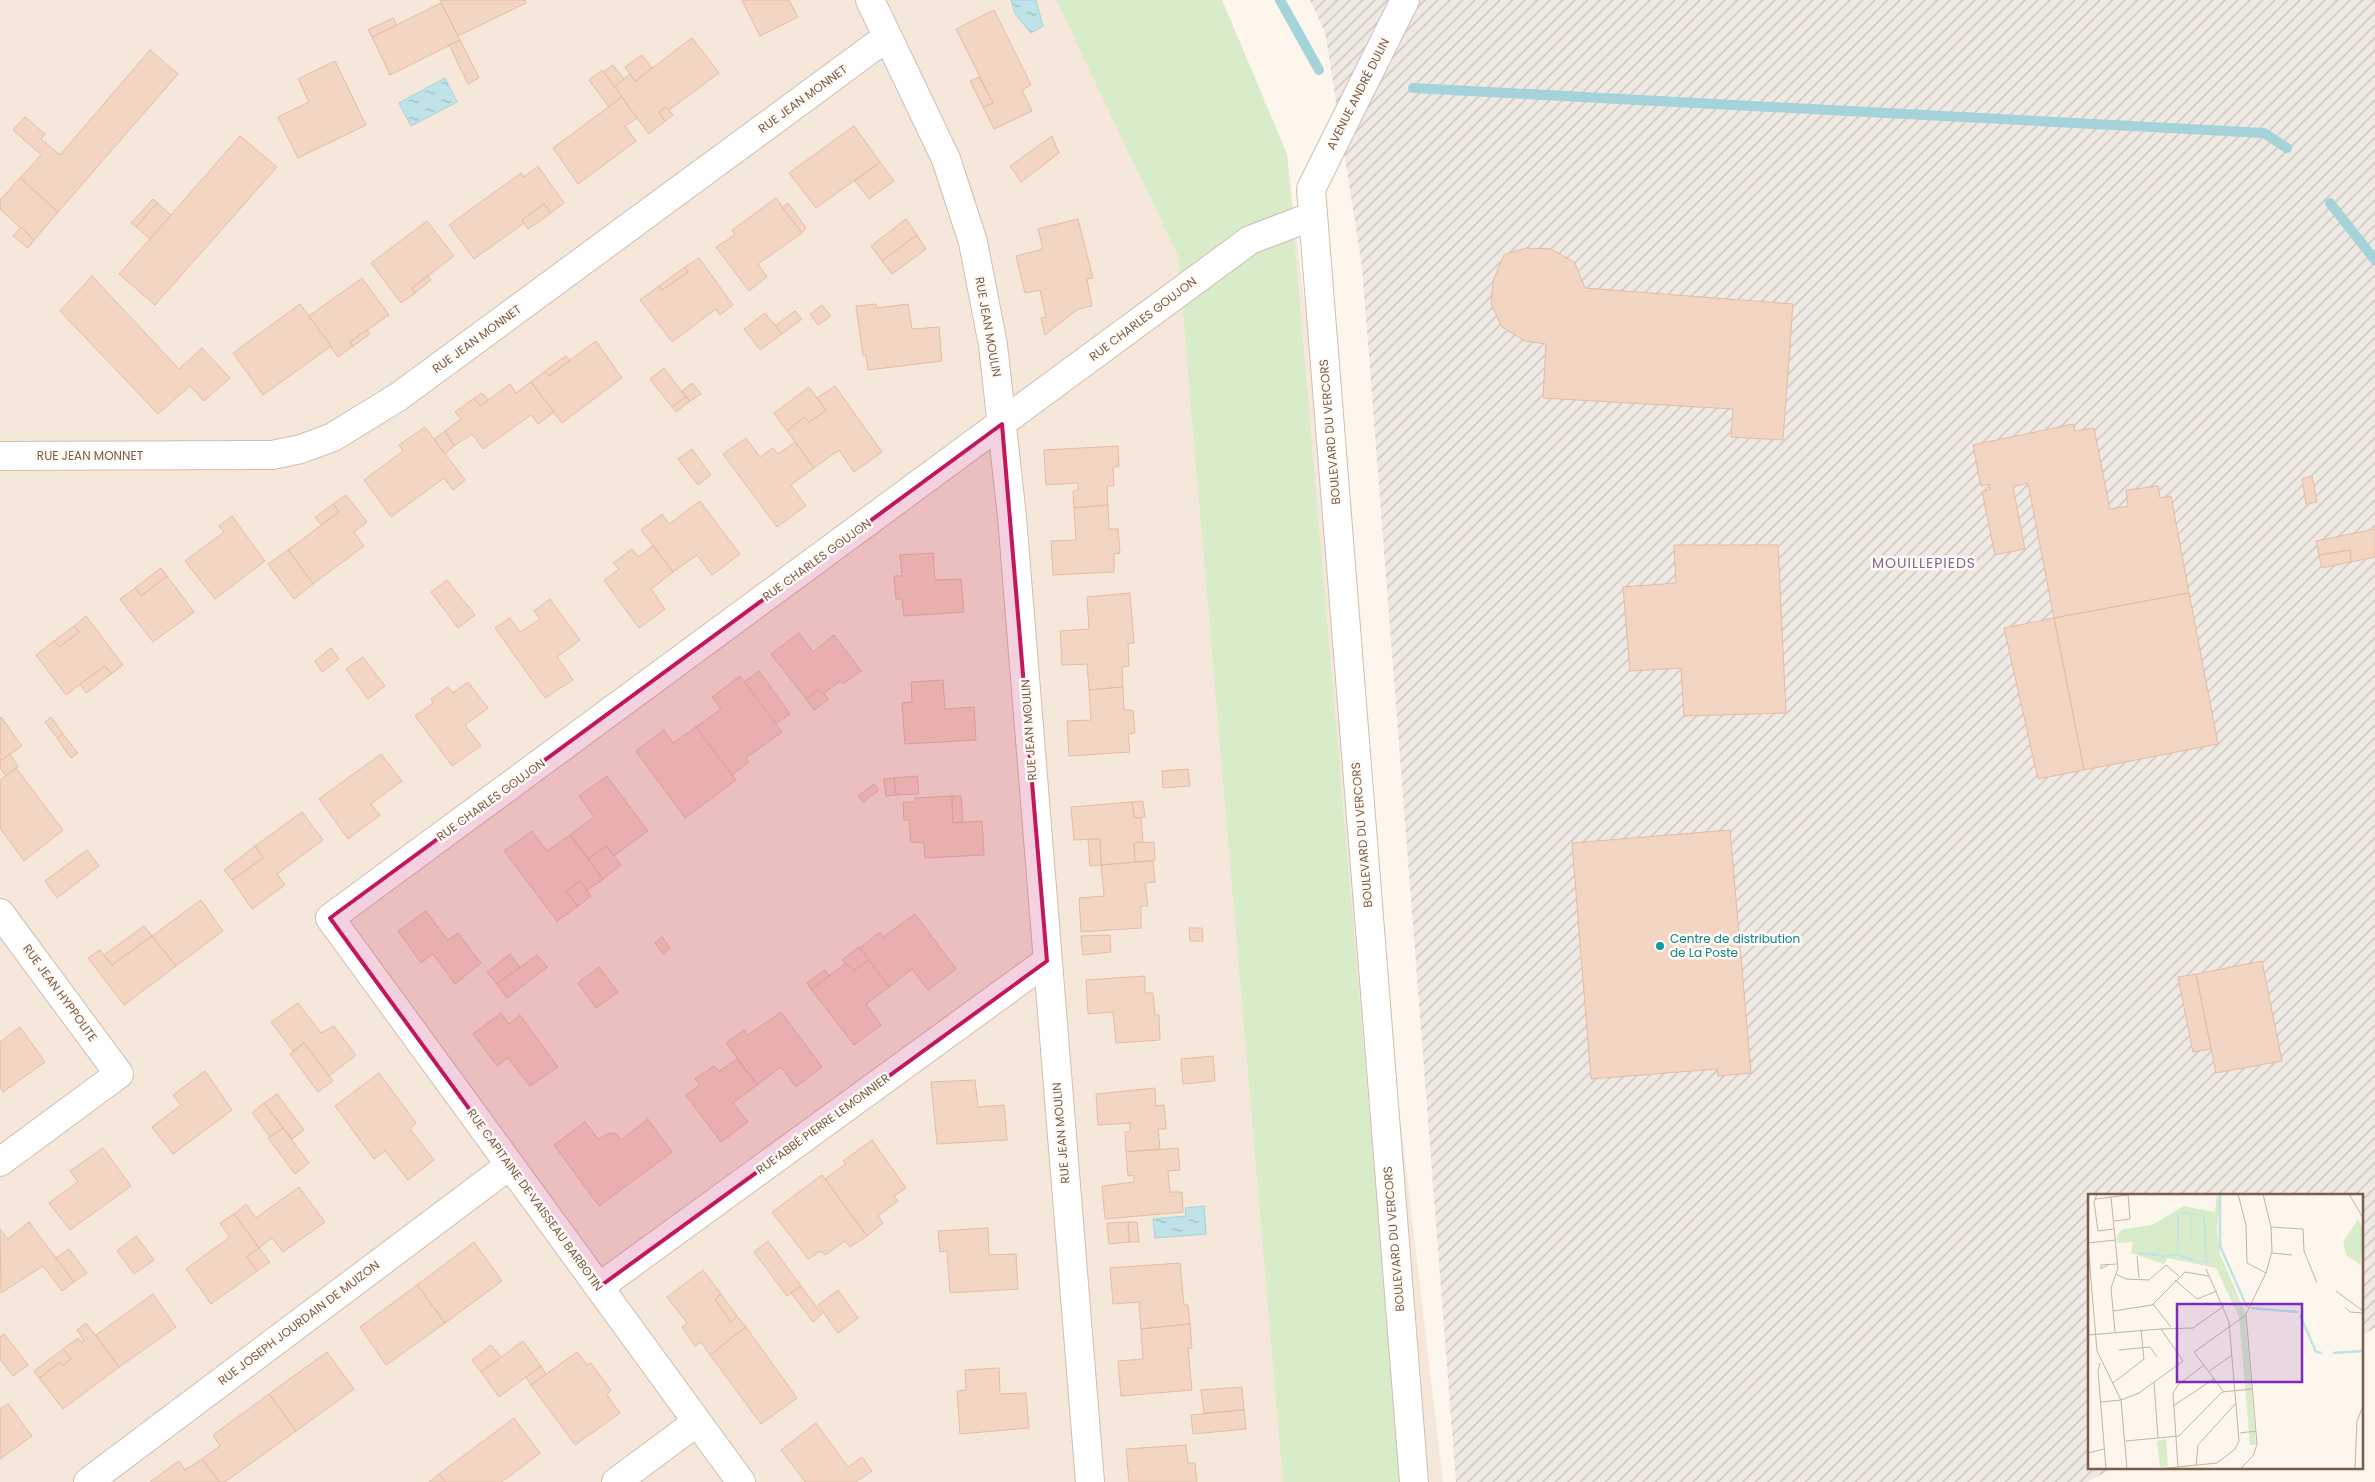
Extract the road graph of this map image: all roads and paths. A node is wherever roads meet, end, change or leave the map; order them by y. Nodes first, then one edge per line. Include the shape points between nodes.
1 (870, 0) edge
2 (1405, 0) edge
3 (888, 37) junction
4 (1311, 189) joint
5 (1313, 216) junction
6 (1002, 424) junction
7 (0, 456) edge
8 (0, 913) edge
9 (330, 918) joint
10 (1047, 961) junction
11 (0, 1162) edge
12 (510, 1165) junction
13 (599, 1287) junction
14 (697, 1422) junction
15 (88, 1482) edge
16 (616, 1482) edge
17 (741, 1482) edge
18 (1090, 1482) edge
19 (1414, 1482) edge

1 - 3 street, RUE JEAN MOULIN
2 - 4 street, AVENUE ANDRÉ DULIN
3 - 6 street, RUE JEAN MOULIN via 946,159 972,242 993,345
3 - 7 street, RUE JEAN MONNET via 398,397 333,437 272,455
4 - 5 street, BOULEVARD DU VERCORS
5 - 6 street, RUE CHARLES GOUJON via 1250,240
5 - 19 street, BOULEVARD DU VERCORS
6 - 9 street, RUE CHARLES GOUJON
6 - 10 street, RUE JEAN MOULIN
8 - 11 street, RUE JEAN HYPPOLITE via 120,1074
9 - 12 street, RUE CAPITAINE DE VAISSEAU BARBOTIN
10 - 13 street, RUE ABBÉ PIERRE LEMONNIER
10 - 18 street, RUE JEAN MOULIN
12 - 13 street, RUE CAPITAINE DE VAISSEAU BARBOTIN
12 - 15 street, RUE JOSEPH JOURDAIN DE MUIZON
13 - 14 street, RUE CAPITAINE DE VAISSEAU BARBOTIN
14 - 16 street
14 - 17 street, RUE CAPITAINE DE VAISSEAU BARBOTIN

